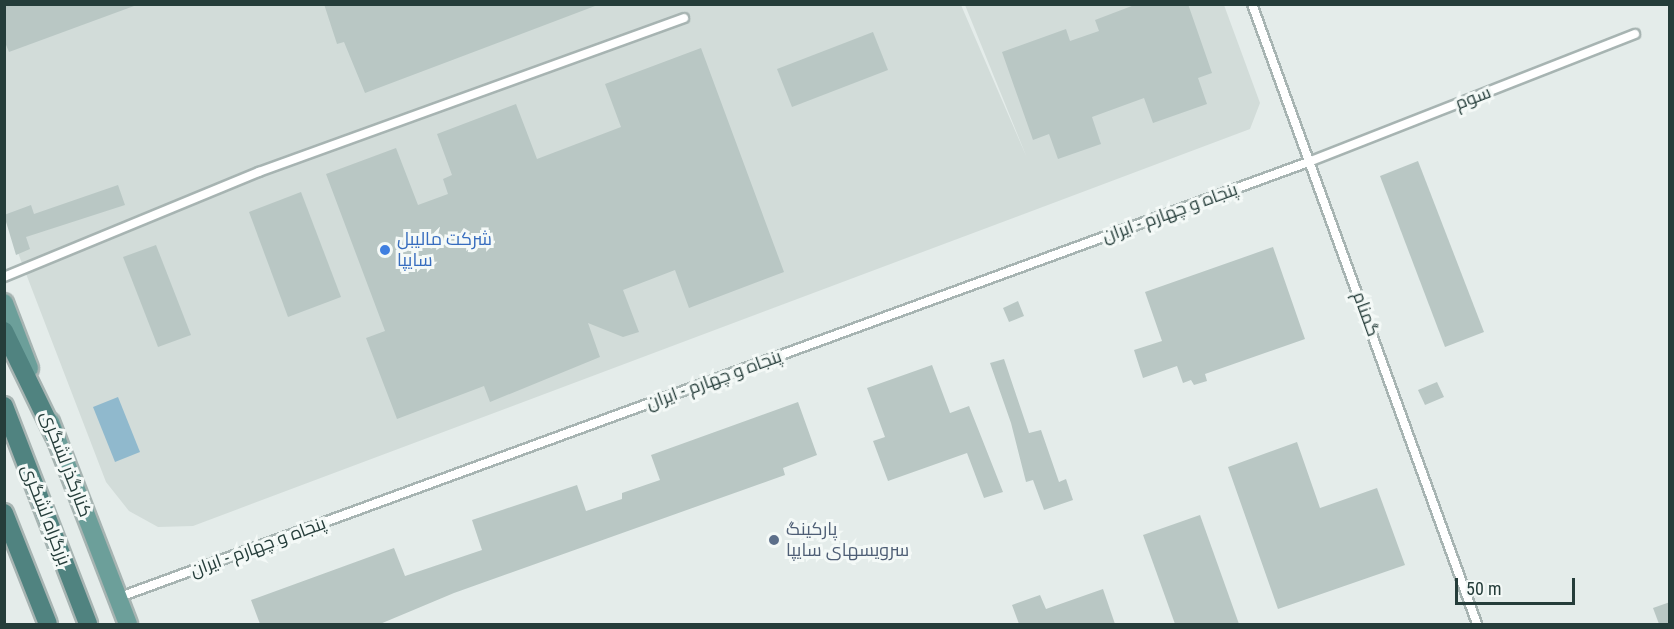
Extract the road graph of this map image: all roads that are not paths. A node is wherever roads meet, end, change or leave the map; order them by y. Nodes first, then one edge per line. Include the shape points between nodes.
1 (1252, 4) edge
2 (684, 18) dead end
3 (1635, 34) dead end
4 (1311, 161) junction
5 (4, 277) edge
6 (4, 303) edge
7 (4, 331) edge
8 (4, 406) edge
9 (56, 436) junction
10 (4, 513) edge
11 (117, 598) junction
12 (48, 624) edge
13 (88, 624) edge
14 (128, 624) edge
15 (1477, 624) edge

1 - 4 lane, گمنام
2 - 5 lane via 260,172
3 - 4 lane, سوم
4 - 11 lane, پنجاه و چهارم - ایران
4 - 15 lane, گمنام
6 - 9 main road, کنارگذر لشگری
7 - 9 highway
8 - 13 highway, بزرگراه لشگری
9 - 11 main road, کنارگذر لشگری
10 - 12 highway, بزرگراه لشگری
11 - 14 main road, کنارگذر لشگری

